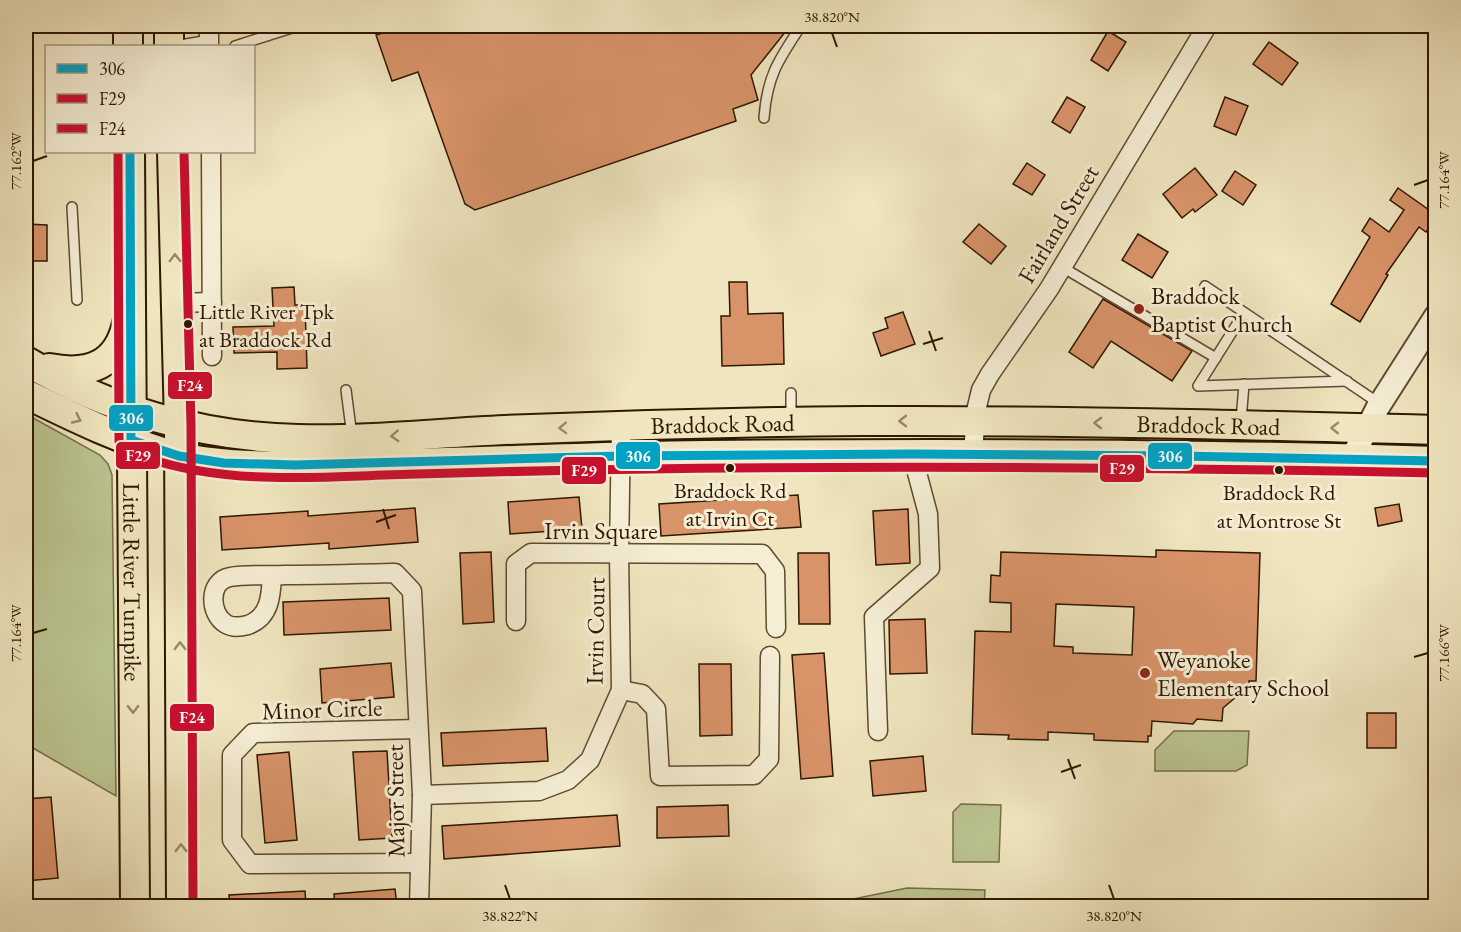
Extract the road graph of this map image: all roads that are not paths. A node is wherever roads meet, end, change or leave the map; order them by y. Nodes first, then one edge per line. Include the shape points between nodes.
1 (128, 26) edge
2 (169, 26) edge
3 (298, 26) edge
4 (801, 26) edge
5 (1207, 26) edge
6 (209, 37) edge
7 (128, 45) edge
8 (169, 45) edge
9 (179, 45) edge
10 (238, 45) edge
11 (764, 117) dead end
12 (130, 153) edge
13 (172, 153) edge
14 (211, 153) edge
15 (72, 207) dead end
16 (1062, 267) junction
17 (1205, 286) dead end
18 (77, 300) dead end
19 (212, 302) junction
20 (131, 303) junction
21 (176, 303) junction
22 (1244, 313) junction
23 (1436, 316) edge
24 (212, 356) dead end
25 (1216, 358) junction
26 (26, 361) edge
27 (1347, 381) junction
28 (1244, 384) junction
29 (346, 390) dead end
30 (791, 393) dead end
31 (26, 394) edge
32 (1380, 404) junction
33 (131, 409) junction
34 (975, 421) junction
35 (791, 423) junction
36 (179, 425) junction
37 (1240, 426) junction
38 (621, 427) junction
39 (1367, 428) junction
40 (1436, 430) edge
41 (353, 438) junction
42 (130, 440) junction
43 (912, 454) junction
44 (973, 454) junction
45 (179, 456) junction
46 (621, 456) junction
47 (1352, 458) junction
48 (1436, 461) edge
49 (619, 554) junction
50 (272, 576) dead end
51 (516, 621) dead end
52 (776, 628) dead end
53 (770, 656) dead end
54 (621, 690) junction
55 (418, 729) junction
56 (878, 731) dead end
57 (422, 795) junction
58 (420, 863) junction
59 (135, 906) edge
60 (181, 906) edge
61 (419, 906) edge

1 - 7 main road
2 - 8 main road
3 - 10 lane
4 - 11 lane via 776,64 765,97
5 - 16 street, Fairland Street
6 - 9 lane
12 - 20 main road, Little River Turnpike
21 -> 13 main road, Little River Turnpike
14 - 19 street
15 - 18 lane
16 - 25 lane
16 - 34 street, Fairland Street via 990,374 981,390
17 - 22 lane
19 - 21 street
19 - 24 street
20 - 26 main road via 126,329 105,362 92,369 66,371
20 - 33 main road, Little River Turnpike
21 - 36 main road, Little River Turnpike
22 - 25 lane
22 - 27 lane
23 - 32 street
25 - 28 lane via 1198,386
26 - 33 main road, Braddock Road
27 - 28 lane
27 - 32 lane
28 - 37 lane
29 - 41 lane
30 - 35 lane
31 -> 42 main road, Braddock Road
32 - 39 street
33 - 36 main road, Braddock Road
33 - 42 main road, Little River Turnpike
34 -> 35 main road, Braddock Road
37 -> 34 main road, Braddock Road
34 - 44 street, Fairland Street
35 - 38 main road, Braddock Road
36 - 41 main road, Braddock Road via 261,437
36 - 45 main road, Little River Turnpike
39 -> 37 main road, Braddock Road
38 -> 41 main road, Braddock Road
38 - 46 street, Irvin Court
39 - 40 main road, Braddock Road
39 - 47 street
42 - 45 main road, Braddock Road
42 -> 59 main road, Little River Turnpike
43 - 44 main road, Braddock Road
43 - 46 main road, Braddock Road
43 - 56 street via 928,514 930,568 874,617
44 - 47 main road, Braddock Road
45 - 46 main road, Braddock Road via 224,463 295,465
60 -> 45 main road, Little River Turnpike
46 - 49 street, Irvin Court
47 - 48 main road, Braddock Road
49 - 51 street, Irvin Square via 531,553 516,564
49 - 52 street, Irvin Square via 762,554 776,571
49 - 54 street, Irvin Court
50 - 55 street, Major Street via 395,573 412,591
53 - 54 street via 769,759 754,775 660,776 656,710 642,694
54 - 57 street, Irvin Court via 590,760 568,780 539,791
55 - 57 street, Major Street
55 - 58 street, Minor Circle via 253,733 232,754 232,840 250,864
57 - 58 street, Major Street
58 - 61 street, Major Street

